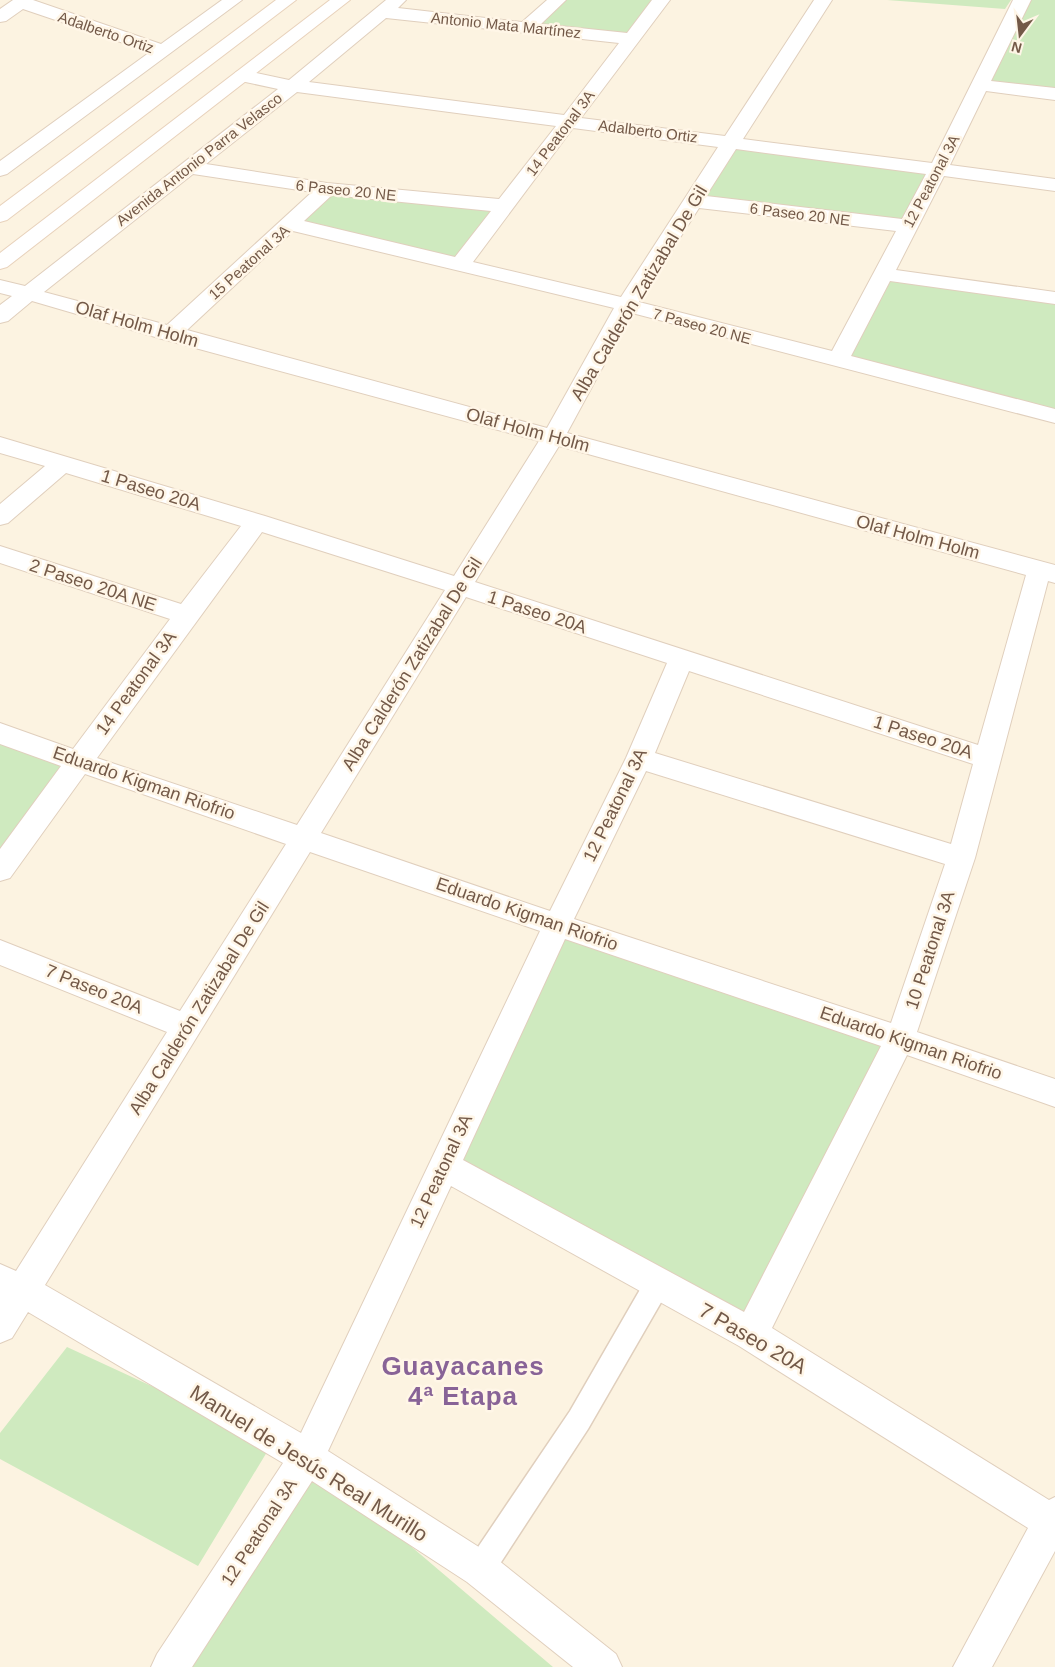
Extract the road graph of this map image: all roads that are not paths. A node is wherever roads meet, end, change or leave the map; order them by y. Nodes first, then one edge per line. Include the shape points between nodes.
1 (233, 0) edge
2 (287, 0) edge
3 (341, 0) edge
4 (397, 0) edge
5 (558, 0) edge
6 (661, 0) edge
7 (823, 0) edge
8 (1022, 0) edge
9 (22, 1) edge
10 (382, 12) junction
11 (0, 17) edge
12 (527, 28) junction
13 (631, 39) junction
14 (163, 51) junction
15 (242, 76) junction
16 (979, 85) junction
17 (293, 86) junction
18 (1055, 94) edge
19 (568, 121) junction
20 (730, 142) junction
21 (188, 167) junction
22 (0, 170) edge
23 (938, 170) junction
24 (1055, 185) edge
25 (327, 190) junction
26 (694, 201) junction
27 (505, 206) junction
28 (0, 216) edge
29 (290, 224) junction
30 (906, 226) junction
31 (0, 263) edge
32 (459, 266) junction
33 (883, 274) junction
34 (0, 286) edge
35 (28, 294) junction
36 (1055, 298) edge
37 (626, 305) junction
38 (0, 316) edge
39 (170, 334) junction
40 (838, 361) junction
41 (1055, 416) edge
42 (553, 436) junction
43 (0, 444) edge
44 (62, 464) junction
45 (0, 517) edge
46 (257, 522) junction
47 (0, 554) edge
48 (1047, 572) edge
49 (459, 586) junction
50 (186, 615) junction
51 (682, 658) junction
52 (0, 733) edge
53 (639, 758) junction
54 (987, 758) junction
55 (79, 762) junction
56 (304, 838) junction
57 (961, 858) junction
58 (0, 870) edge
59 (557, 924) junction
60 (0, 952) edge
61 (187, 1027) junction
62 (900, 1038) junction
63 (1055, 1093) edge
64 (444, 1166) junction
65 (658, 1283) junction
66 (12, 1285) edge
67 (0, 1327) edge
68 (751, 1334) junction
69 (307, 1458) junction
70 (1054, 1520) edge
71 (480, 1569) junction
72 (170, 1667) edge
73 (603, 1667) edge
74 (972, 1667) edge

1 - 14 street
2 - 28 street
3 - 15 street
4 - 10 street, Avenida Antonio Parra Velasco
5 - 12 street
6 - 13 street, 14 Peatonal 3A
7 - 20 street, Alba Calderón Zatizabal De Gil
8 - 16 street, 12 Peatonal 3A
9 - 11 street
9 - 14 street, Adalberto Ortiz
10 - 12 street, Antonio Mata Martínez
10 - 17 street, Avenida Antonio Parra Velasco
12 - 13 street, Antonio Mata Martínez
13 - 19 street, 14 Peatonal 3A
14 - 22 street
15 - 17 street, Adalberto Ortiz
15 - 31 street
16 - 18 street
16 - 23 street, 12 Peatonal 3A
17 - 19 street, Adalberto Ortiz
17 - 21 street, Avenida Antonio Parra Velasco
19 - 20 street, Adalberto Ortiz
19 - 27 street, 14 Peatonal 3A
20 - 23 street, Adalberto Ortiz
20 - 26 street, Alba Calderón Zatizabal De Gil
21 - 25 street, 6 Paseo 20 NE
21 - 35 street, Avenida Antonio Parra Velasco
23 - 24 street, Adalberto Ortiz
23 - 30 street, 12 Peatonal 3A
25 - 27 street, 6 Paseo 20 NE
25 - 29 street, 15 Peatonal 3A
26 - 30 street, 6 Paseo 20 NE
26 - 37 street, Alba Calderón Zatizabal De Gil
27 - 32 street, 14 Peatonal 3A
29 - 32 street, 7 Paseo 20 NE
29 - 39 street, 15 Peatonal 3A
30 - 33 street, 12 Peatonal 3A
32 - 37 street, 7 Paseo 20 NE
33 - 36 street
33 - 40 street, 12 Peatonal 3A
34 - 35 street, Olaf Holm Holm
35 - 38 street, Avenida Antonio Parra Velasco
35 - 39 street, Olaf Holm Holm
37 - 40 street, 7 Paseo 20 NE
37 - 42 street, Alba Calderón Zatizabal De Gil
39 - 42 street, Olaf Holm Holm
40 - 41 street, 7 Paseo 20 NE
42 - 48 street, Olaf Holm Holm
42 - 49 street, Alba Calderón Zatizabal De Gil
43 - 44 street, 1 Paseo 20A
44 - 45 street
44 - 46 street, 1 Paseo 20A
46 - 49 street, 1 Paseo 20A
46 - 50 street, 14 Peatonal 3A
47 - 50 street, 2 Paseo 20A NE
48 - 54 street, 10 Peatonal 3A
49 - 51 street, 1 Paseo 20A
49 - 56 street, Alba Calderón Zatizabal De Gil
50 - 55 street, 14 Peatonal 3A
51 - 53 street, 12 Peatonal 3A
51 - 54 street, 1 Paseo 20A
52 - 55 street, Eduardo Kigman Riofrio
53 - 57 street
53 - 59 street, 12 Peatonal 3A
54 - 57 street, 10 Peatonal 3A
55 - 56 street, Eduardo Kigman Riofrio
55 - 58 street, 14 Peatonal 3A
56 - 59 street, Eduardo Kigman Riofrio
56 - 61 street, Alba Calderón Zatizabal De Gil
57 - 62 street, 10 Peatonal 3A
59 - 62 street, Eduardo Kigman Riofrio
59 - 64 street, 12 Peatonal 3A
60 - 61 street, 7 Paseo 20A
61 - 66 street, Alba Calderón Zatizabal De Gil
62 - 63 street, Eduardo Kigman Riofrio
62 - 68 street, 10 Peatonal 3A
64 - 65 street, 7 Paseo 20A
64 - 69 street, 12 Peatonal 3A
65 - 68 street, 7 Paseo 20A
65 - 71 lane via 579,1420
66 - 67 street, Alba Calderón Zatizabal De Gil
66 - 69 street, Manuel de Jesús Real Murillo
68 - 70 street, 7 Paseo 20A
69 - 71 street, Manuel de Jesús Real Murillo
69 - 72 street, 12 Peatonal 3A
70 - 74 street
71 - 73 street, Manuel de Jesús Real Murillo

